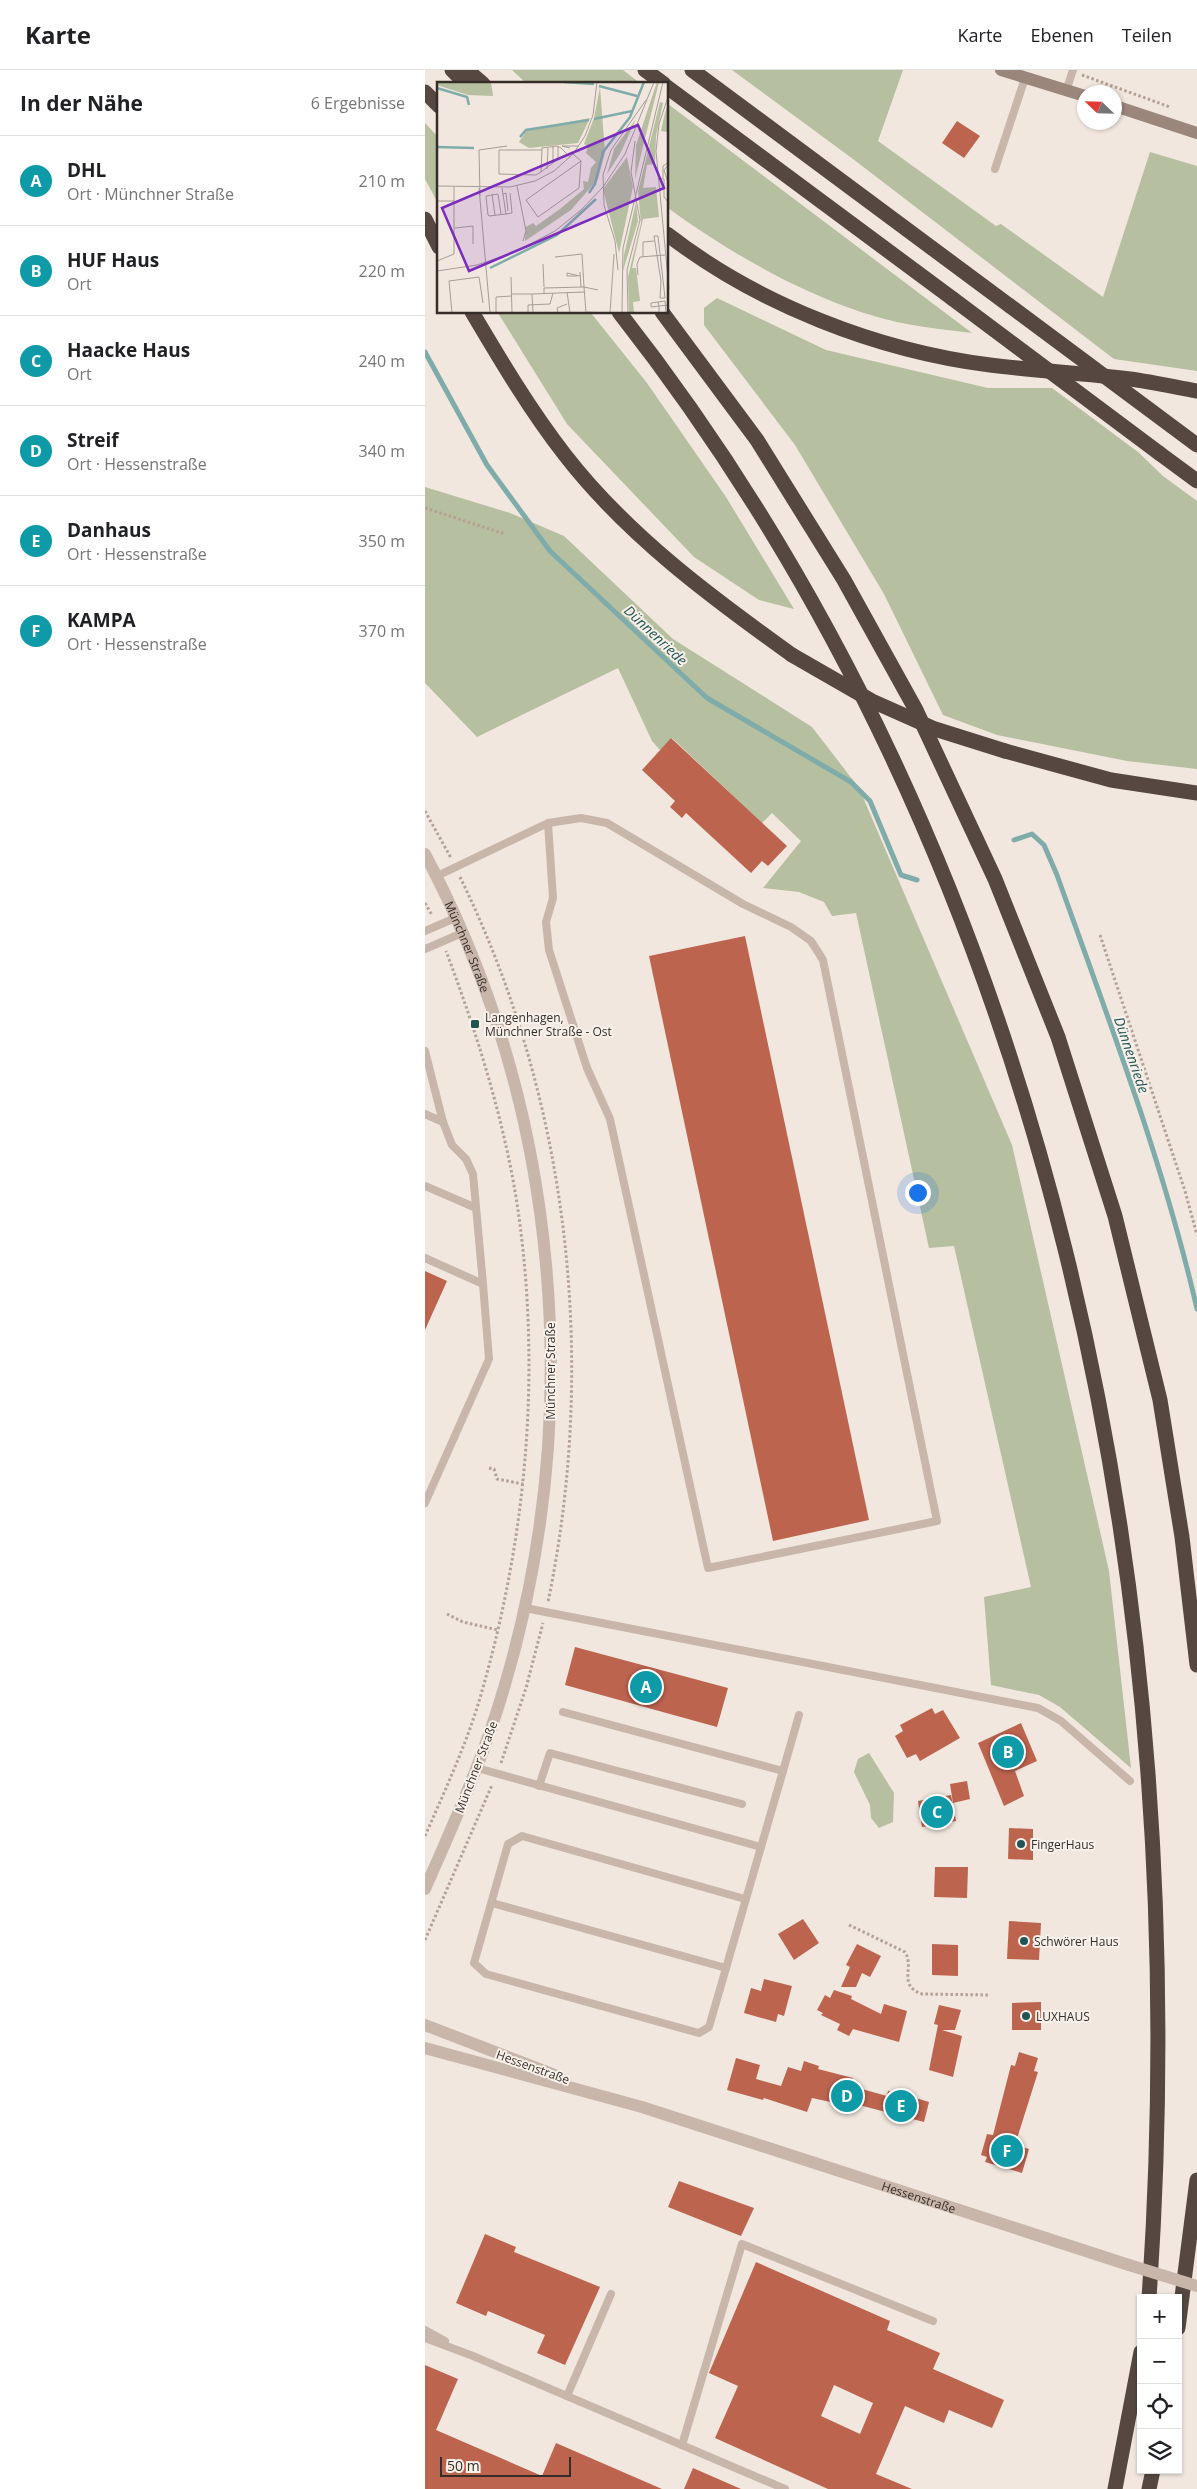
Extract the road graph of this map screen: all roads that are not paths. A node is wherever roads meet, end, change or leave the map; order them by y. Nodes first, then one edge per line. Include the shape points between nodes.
1 (452, 70) edge
2 (467, 70) edge
3 (645, 70) edge
4 (692, 70) edge
5 (1001, 70) edge
6 (1072, 71) edge
7 (1025, 78) junction
8 (464, 82) edge
9 (481, 82) edge
10 (661, 82) edge
11 (669, 88) edge
12 (1066, 90) junction
13 (425, 92) edge
14 (1077, 93) edge
15 (437, 104) edge
16 (1122, 108) edge
17 (1197, 133) edge
18 (995, 169) dead end
19 (425, 219) edge
20 (669, 235) edge
21 (437, 242) edge
22 (473, 314) edge
23 (620, 314) edge
24 (663, 314) edge
25 (1197, 391) edge
26 (1197, 445) edge
27 (1197, 481) edge
28 (1197, 793) edge
29 (548, 823) junction
30 (425, 854) edge
31 (437, 876) junction
32 (961, 886) dead end
33 (455, 918) junction
34 (975, 921) dead end
35 (425, 931) edge
36 (462, 933) junction
37 (425, 949) edge
38 (1012, 1018) dead end
39 (425, 1051) edge
40 (425, 1114) edge
41 (443, 1122) junction
42 (425, 1186) edge
43 (476, 1208) junction
44 (425, 1258) edge
45 (483, 1284) junction
46 (425, 1503) edge
47 (525, 1608) junction
48 (1197, 1664) edge
49 (563, 1712) dead end
50 (799, 1714) dead end
51 (477, 1768) junction
52 (783, 1771) junction
53 (1130, 1781) dead end
54 (539, 1786) junction
55 (742, 1804) dead end
56 (761, 1847) junction
57 (425, 1889) edge
58 (745, 1899) junction
59 (492, 1903) junction
60 (726, 1968) junction
61 (425, 2025) edge
62 (1173, 2034) dead end
63 (425, 2048) edge
64 (1172, 2054) dead end
65 (1172, 2073) dead end
66 (642, 2107) junction
67 (1197, 2180) edge
68 (1197, 2286) edge
69 (611, 2294) dead end
70 (1150, 2294) edge
71 (1182, 2297) edge
72 (933, 2321) dead end
73 (425, 2330) edge
74 (425, 2338) edge
75 (473, 2356) junction
76 (1137, 2373) edge
77 (567, 2396) junction
78 (682, 2445) junction
79 (1152, 2474) edge
80 (785, 2489) edge
81 (1115, 2489) edge
82 (1149, 2489) edge

1 - 8 highway
2 - 9 highway
3 - 10 highway
4 - 26 highway, bridge
5 - 7 street
6 - 12 lane
7 - 12 street
7 - 18 lane
11 - 27 highway, bridge
12 - 14 street
13 - 15 highway
16 - 17 street
19 - 21 highway
20 - 25 highway via 745,285 806,314 886,344 989,365 1130,379
22 - 28 highway, bridge via 525,400 566,457 619,516 731,612 792,655 872,701 935,729 1111,780
23 - 32 highway via 727,461 814,598 892,743
24 - 48 highway via 757,440 844,580 916,710 995,879 1058,1037 1115,1216 1160,1400
29 - 29 lane via 553,898 546,922 549,950 587,1068 609,1119 708,1568 937,1520 823,960 811,941 791,927 743,904 607,822 581,818
29 - 31 lane
30 - 31 street, Münchner Straße
31 - 33 street, Münchner Straße
33 - 35 lane
33 - 36 street, Münchner Straße
34 - 38 highway
36 - 37 lane
36 - 47 street, Münchner Straße via 491,1006 513,1075 530,1150 545,1252 551,1352 548,1454 536,1553
39 - 41 lane
40 - 41 lane
41 - 43 lane via 452,1145 466,1160 473,1174
42 - 43 lane
43 - 45 lane
44 - 45 lane
45 - 46 lane via 489,1359
47 - 51 street, Münchner Straße via 505,1688
47 - 53 lane via 1038,1708 1061,1721
49 - 52 lane
50 - 52 lane
51 - 54 lane
51 - 57 street, Münchner Straße
52 - 56 lane
54 - 55 lane via 550,1752
54 - 56 lane
56 - 58 lane
58 - 59 lane via 522,1836 509,1844
58 - 60 lane
59 - 60 lane
59 - 60 lane via 474,1963 485,1974 699,2033 709,2027
61 - 66 street, Hessenstraße
62 - 64 highway
63 - 66 street, Hessenstraße
65 - 70 highway via 1159,2226
66 - 68 street, Hessenstraße, bridge
67 - 71 highway
69 - 77 lane
72 - 78 lane via 742,2244
73 - 75 lane
74 - 75 lane
75 - 77 lane
76 - 81 highway
77 - 78 lane
78 - 80 lane
79 - 82 highway

